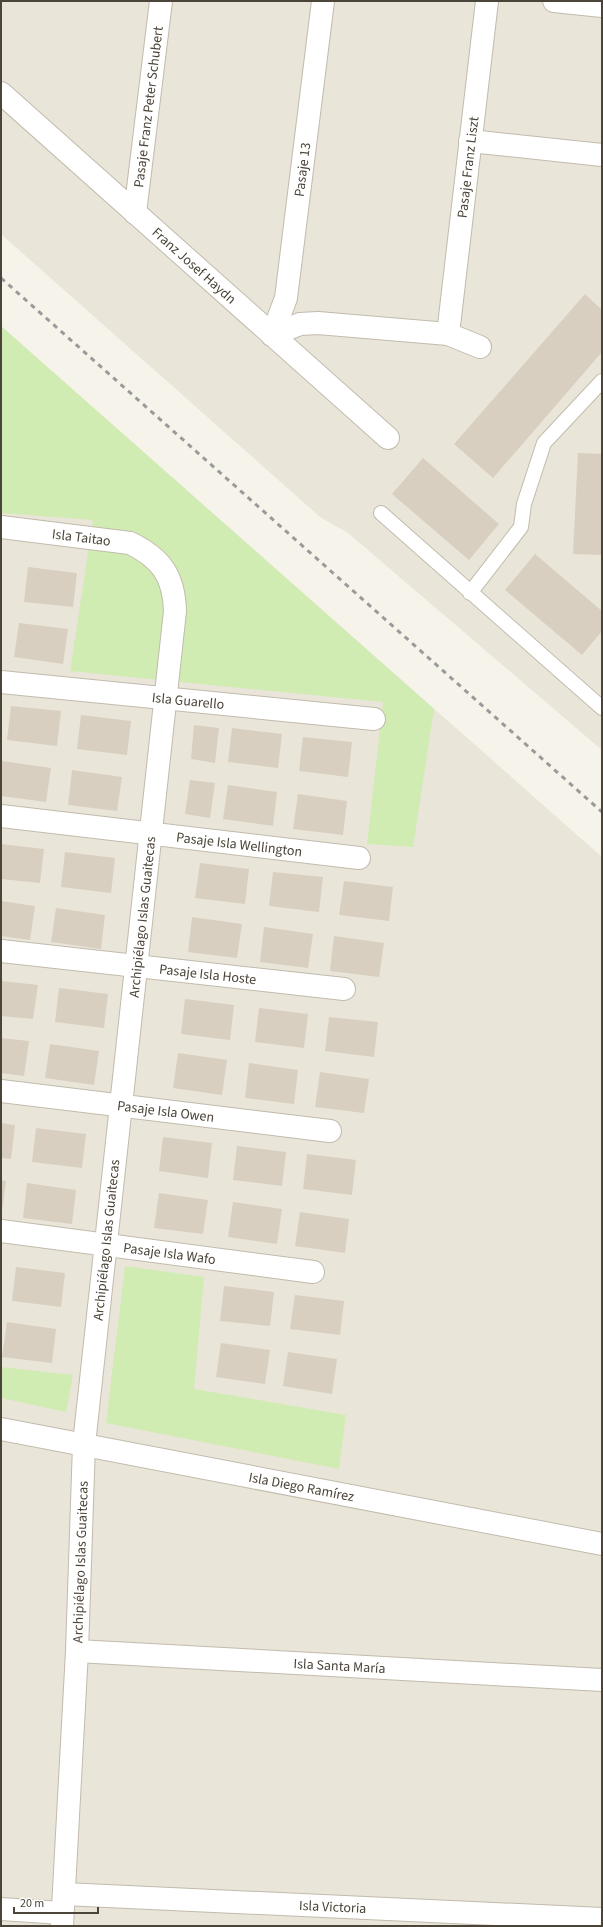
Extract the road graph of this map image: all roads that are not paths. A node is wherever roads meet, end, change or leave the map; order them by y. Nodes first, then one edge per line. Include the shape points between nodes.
1 (160, 1) edge
2 (323, 1) edge
3 (487, 1) edge
4 (554, 1) edge
5 (602, 6) edge
6 (1, 93) edge
7 (470, 141) junction
8 (602, 155) edge
9 (135, 213) junction
10 (448, 334) junction
11 (272, 335) junction
12 (480, 347) dead end
13 (602, 382) edge
14 (388, 438) dead end
15 (381, 513) dead end
16 (1, 526) edge
17 (157, 560) joint
18 (470, 593) junction
19 (1, 682) edge
20 (166, 698) junction
21 (602, 708) edge
22 (374, 719) dead end
23 (1, 816) edge
24 (151, 834) junction
25 (359, 858) dead end
26 (1, 951) edge
27 (136, 966) junction
28 (344, 989) dead end
29 (1, 1091) edge
30 (121, 1106) junction
31 (330, 1131) dead end
32 (1, 1231) edge
33 (105, 1245) junction
34 (314, 1272) dead end
35 (1, 1429) edge
36 (84, 1444) junction
37 (602, 1544) edge
38 (76, 1651) junction
39 (602, 1680) edge
40 (1, 1908) edge
41 (62, 1911) edge
42 (602, 1919) edge

1 - 9 street, Pasaje Franz Peter Schubert
2 - 11 street, Pasaje 13 via 286,298
3 - 7 street, Pasaje Franz Liszt
4 - 5 street
6 - 9 street, Franz Josef Haydn
7 - 8 street
7 - 10 street, Pasaje Franz Liszt
9 - 11 street, Franz Josef Haydn
10 - 11 street via 318,323 300,324
10 - 12 street
11 - 14 street, Franz Josef Haydn
13 - 18 lane via 544,443 524,504 521,527
15 - 18 lane
16 - 17 street, Isla Taitao via 130,543
17 - 20 street, Archipiélago Islas Guaitecas via 166,571 175,597
18 - 21 lane
19 - 20 street, Isla Guarello
20 - 22 street, Isla Guarello
20 - 24 street, Archipiélago Islas Guaitecas
23 - 24 street, Pasaje Isla Wellington
24 - 25 street, Pasaje Isla Wellington
24 - 27 street, Archipiélago Islas Guaitecas
26 - 27 street, Pasaje Isla Hoste
27 - 28 street, Pasaje Isla Hoste
27 - 30 street, Archipiélago Islas Guaitecas
29 - 30 street, Pasaje Isla Owen
30 - 31 street, Pasaje Isla Owen
30 - 33 street, Archipiélago Islas Guaitecas
32 - 33 street, Pasaje Isla Wafo
33 - 34 street, Pasaje Isla Wafo
33 - 36 street, Archipiélago Islas Guaitecas
35 - 36 street, Isla Diego Ramírez
36 - 37 street, Isla Diego Ramírez
36 - 38 street, Archipiélago Islas Guaitecas
38 - 39 street, Isla Santa María
38 - 41 street, Archipiélago Islas Guaitecas
40 - 41 street, Isla Victoria
41 - 42 street, Isla Victoria

